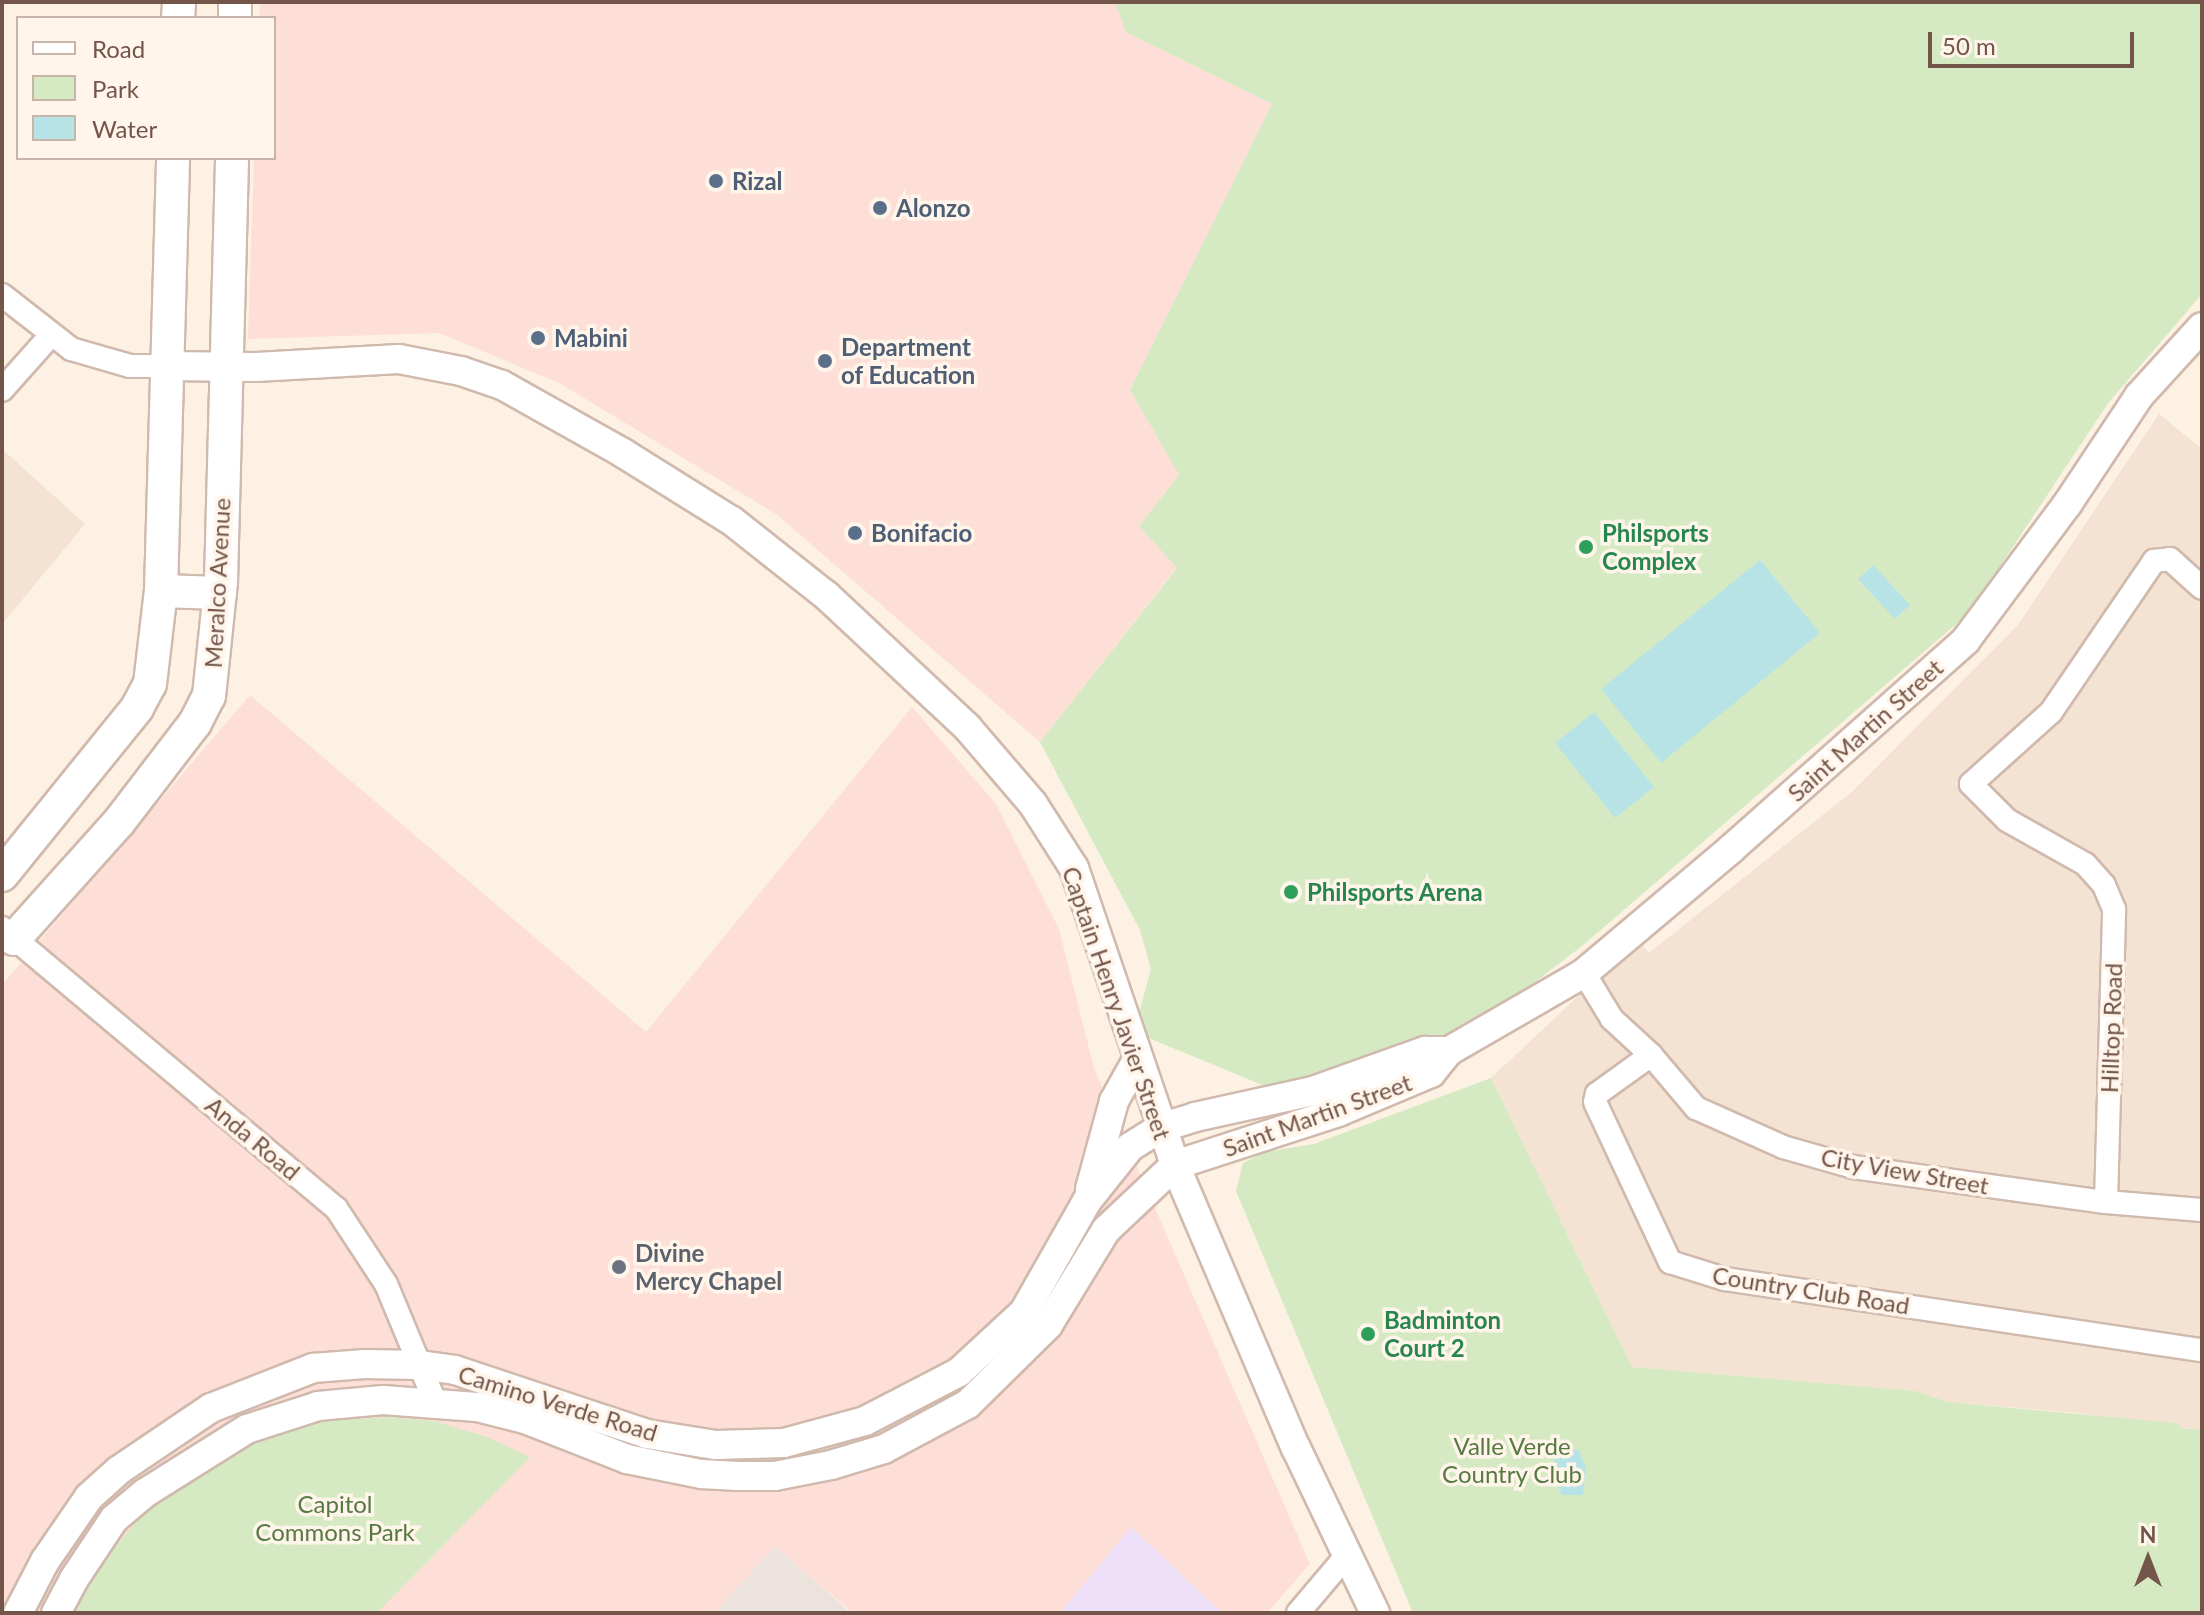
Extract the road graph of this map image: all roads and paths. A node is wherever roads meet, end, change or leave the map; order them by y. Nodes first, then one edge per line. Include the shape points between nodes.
1 (173, 160) edge
2 (232, 160) edge
3 (2, 295) edge
4 (2202, 327) edge
5 (51, 335) junction
6 (165, 366) junction
7 (225, 368) junction
8 (2, 390) edge
9 (2202, 588) edge
10 (161, 591) junction
11 (220, 593) junction
12 (2, 875) edge
13 (8, 933) edge
14 (1584, 973) junction
15 (1449, 1051) junction
16 (1651, 1055) junction
17 (1137, 1060) junction
18 (1160, 1128) junction
19 (1175, 1165) junction
20 (1087, 1201) junction
21 (2106, 1202) junction
22 (2202, 1210) edge
23 (2202, 1350) edge
24 (420, 1365) junction
25 (435, 1402) junction
26 (1347, 1555) junction
27 (18, 1613) edge
28 (56, 1613) edge
29 (1298, 1613) edge
30 (1375, 1613) edge

1 - 6 main road
2 - 7 main road, Meralco Avenue
3 - 5 street
4 - 14 street, Saint Martin Street via 2139,396 1966,640
5 - 6 street via 71,349 120,363
5 - 8 street
6 - 7 street, Captain Henry Javier Street
6 - 10 main road
7 - 11 main road, Meralco Avenue
7 - 17 street, Captain Henry Javier Street via 399,359 461,371 538,404 732,521 891,653 967,727 1033,804 1074,868
9 - 21 street, Hilltop Road via 2170,559 2154,561 2051,712 1971,784 2007,820 2085,864 2104,885 2114,909
10 - 11 main road
10 - 12 main road via 150,684 137,708
11 - 13 main road, Meralco Avenue via 209,696 195,723 119,822
13 - 24 street, Anda Road via 336,1208 386,1284
14 - 15 street, Saint Martin Street
14 - 16 street, City View Street via 1612,1019
15 - 18 street, Saint Martin Street via 1425,1051 1313,1091
15 - 19 street, Saint Martin Street via 1431,1073 1338,1112
16 - 21 street, City View Street via 1696,1108 1783,1147 1853,1167
16 - 23 street, Country Club Road via 1597,1094 1595,1102 1670,1262 1725,1279
17 - 18 street, Captain Henry Javier Street
17 - 20 street via 1114,1101
18 - 19 street, Captain Henry Javier Street
18 - 20 street, Camino Verde Road via 1130,1147
19 - 25 street, Camino Verde Road via 1106,1230 1048,1325 968,1404 884,1449 775,1476 701,1474 627,1459 525,1419
19 - 26 street, Captain Henry Javier Street
20 - 24 street, Camino Verde Road via 1024,1312 959,1372 865,1421 784,1443 716,1445 647,1434 484,1379
21 - 22 street, City View Street
24 - 25 street, Anda Road
24 - 27 street, Camino Verde Road via 313,1368 211,1408 119,1470 89,1497 45,1561
25 - 28 street, Camino Verde Road via 318,1406 247,1429 184,1466 114,1519
26 - 29 street
26 - 30 street, Captain Henry Javier Street

